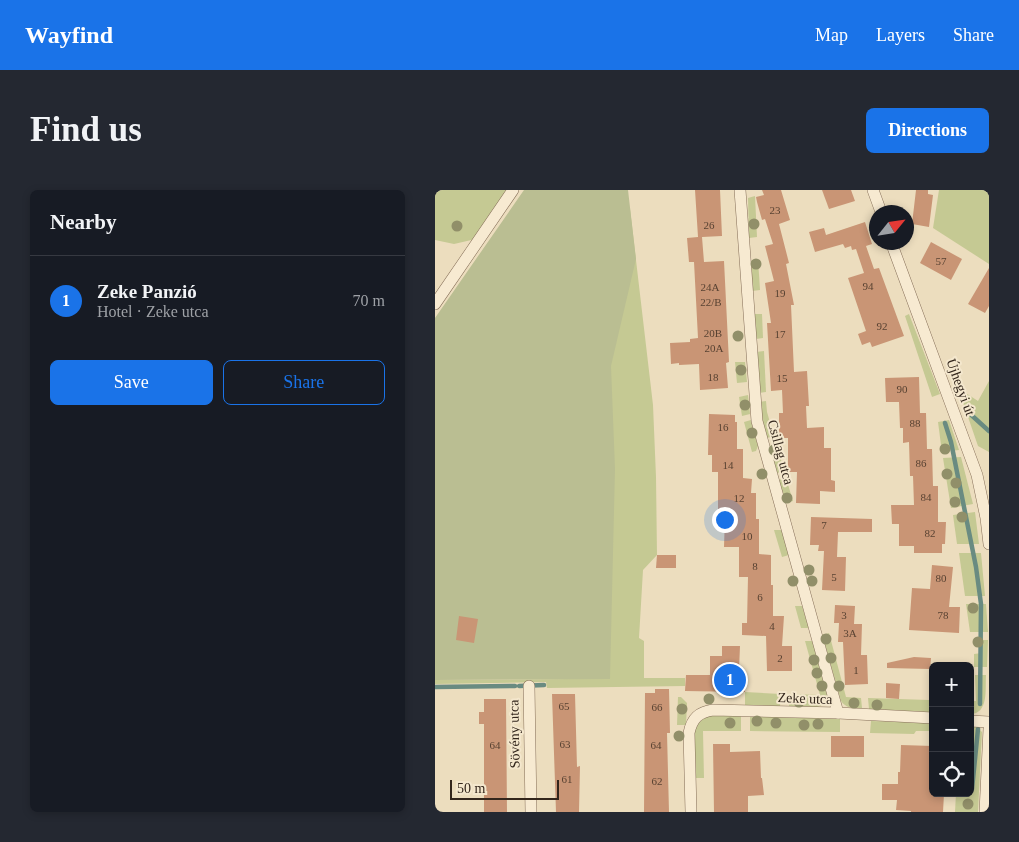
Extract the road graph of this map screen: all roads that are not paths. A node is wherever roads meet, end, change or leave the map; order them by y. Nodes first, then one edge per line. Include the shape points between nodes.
1 (513, 190) edge
2 (740, 190) edge
3 (873, 190) edge
4 (878, 205) edge
5 (894, 250) edge
6 (435, 304) edge
7 (977, 475) junction
8 (989, 491) edge
9 (989, 544) edge
10 (529, 686) dead end
11 (838, 713) junction
12 (929, 718) edge
13 (974, 721) edge
14 (989, 722) edge
15 (989, 730) edge
16 (531, 812) edge
17 (691, 812) edge
18 (985, 812) edge

1 - 6 street
2 - 11 street, Csillag utca via 757,420
3 - 4 street
5 - 7 street, Újhegyi út
7 - 8 street
7 - 9 street, Újhegyi út
10 - 16 street, Sövény utca
11 - 12 street, Zeke utca
11 - 17 street, Zeke utca via 713,710 700,713 689,732
13 - 14 street
15 - 18 street

